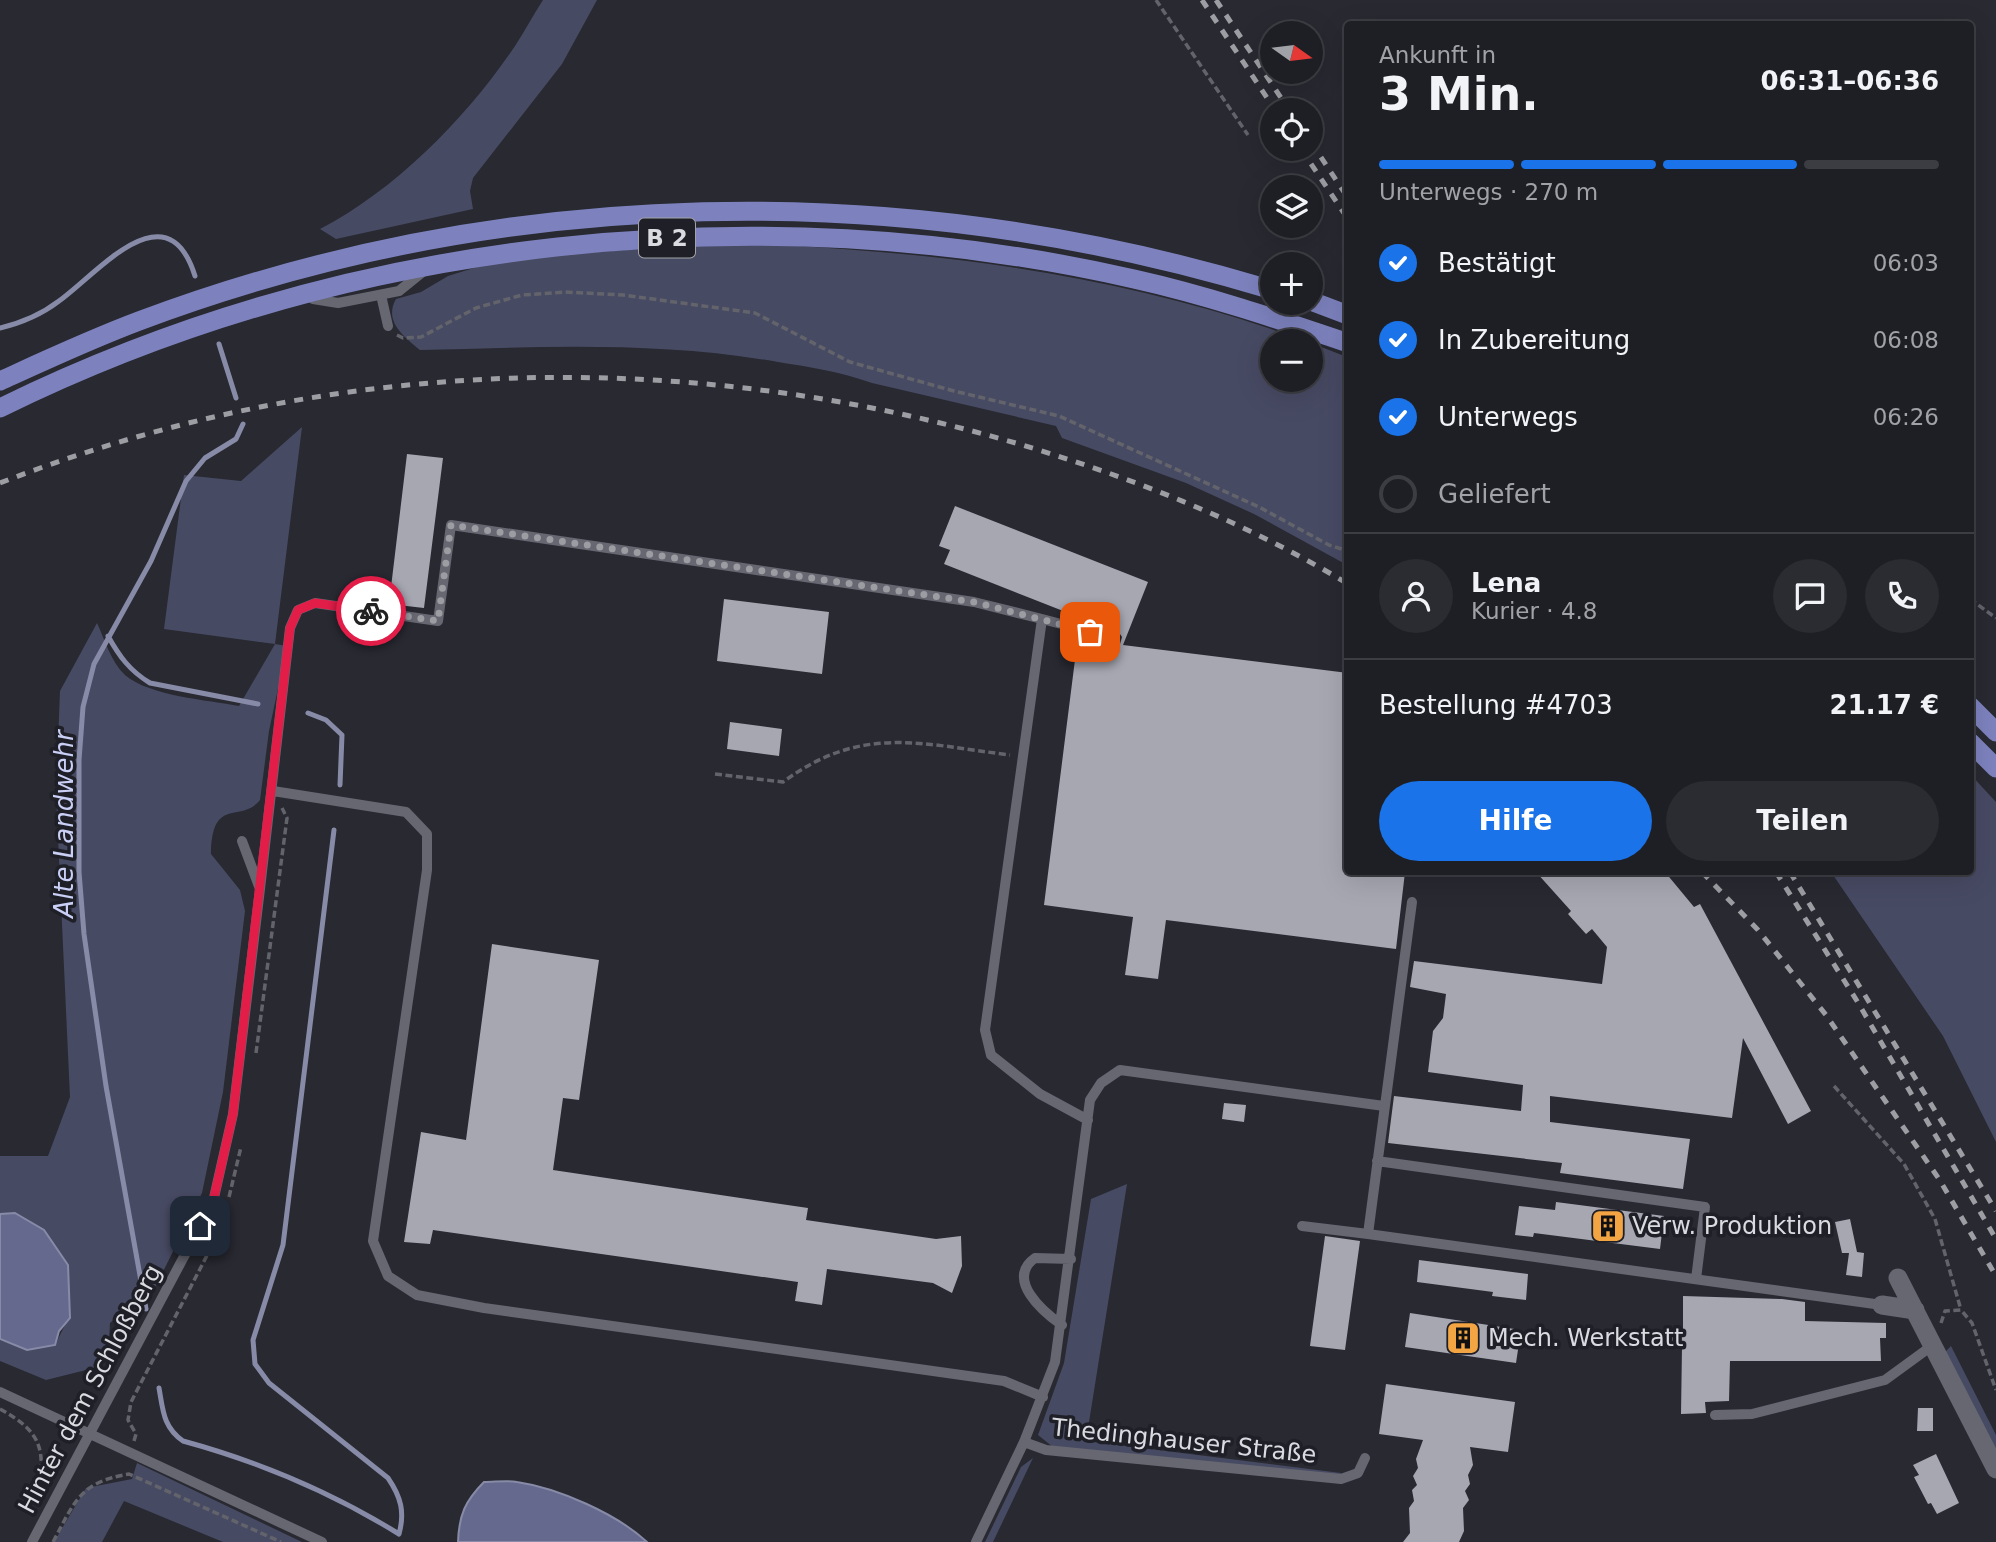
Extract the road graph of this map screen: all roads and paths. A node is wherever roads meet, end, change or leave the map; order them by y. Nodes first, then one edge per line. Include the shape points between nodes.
1 (1156, 0) edge
2 (1248, 135) dead end
3 (431, 266) junction
4 (1260, 286) edge
5 (381, 295) junction
6 (298, 297) junction
7 (1323, 306) edge
8 (1344, 314) edge
9 (388, 326) joint
10 (1344, 342) edge
11 (0, 381) edge
12 (0, 408) edge
13 (1344, 550) edge
14 (1974, 602) edge
15 (1996, 618) edge
16 (1042, 619) junction
17 (1115, 638) dead end
18 (1974, 710) edge
19 (1996, 732) edge
20 (1974, 746) edge
21 (1021, 756) junction
22 (1996, 768) edge
23 (715, 774) dead end
24 (273, 791) junction
25 (242, 841) dead end
26 (260, 889) junction
27 (1412, 902) dead end
28 (1834, 1086) dead end
29 (1384, 1106) junction
30 (1088, 1120) junction
31 (1377, 1161) junction
32 (1303, 1226) dead end
33 (1368, 1234) junction
34 (1071, 1259) junction
35 (1898, 1278) dead end
36 (1696, 1279) junction
37 (1882, 1305) joint
38 (1915, 1310) junction
39 (1961, 1310) junction
40 (1062, 1325) junction
41 (1933, 1344) junction
42 (1996, 1390) edge
43 (0, 1392) edge
44 (1043, 1397) junction
45 (0, 1409) edge
46 (1715, 1415) dead end
47 (89, 1435) junction
48 (1024, 1442) junction
49 (1366, 1458) dead end
50 (1996, 1469) edge
51 (52, 1505) junction
52 (69, 1513) junction
53 (32, 1542) edge
54 (54, 1542) edge
55 (281, 1542) edge
56 (322, 1542) edge
57 (976, 1542) edge

1 - 2 path
3 - 5 lane via 399,291
3 - 6 main road, B 2
3 - 10 main road, B 2 via 561,246 700,237 927,245 1135,279
4 - 11 main road, B 2 via 1128,251 952,222 781,211 618,214 426,242 293,272 138,321
5 - 6 lane via 338,303
5 - 9 lane
6 - 12 main road, B 2 via 137,349
7 - 8 main road
9 - 13 path via 403,338 421,337 476,307 522,295 565,292 755,313 850,362 1059,416
14 - 15 path
16 - 17 lane
16 - 21 lane
16 - 24 lane, Hinter dem Schloßberg via 974,602 451,525 438,621 315,603 298,610 290,628
18 - 19 main road
20 - 22 main road
21 - 23 path via 874,741 811,761 783,782
21 - 30 lane via 985,1030 990,1055 1040,1094
24 - 26 lane, Hinter dem Schloßberg
24 - 44 lane via 407,812 427,834 427,870 373,1241 388,1276 417,1295 484,1308 1004,1381
25 - 26 lane, Hinter dem Schloßberg
26 - 47 lane, Hinter dem Schloßberg via 233,1114 213,1202
27 - 29 lane
28 - 39 path via 1904,1164 1935,1219
29 - 30 lane, Thedinghauser Straße via 1121,1070 1101,1083 1090,1100
29 - 31 lane
30 - 34 lane, Thedinghauser Straße
31 - 33 lane
31 - 36 lane via 1705,1206
32 - 33 lane
33 - 36 lane
34 - 40 lane, Thedinghauser Straße
34 - 40 lane via 1035,1258 1024,1275 1034,1301
35 - 38 street
36 - 37 lane
37 - 38 street
38 - 41 street
39 - 41 path via 1944,1311
39 - 42 path via 1972,1323
40 - 44 lane, Thedinghauser Straße
41 - 46 lane via 1885,1380 1752,1414
41 - 50 street
43 - 47 lane
44 - 48 lane, Thedinghauser Straße
45 - 51 path via 24,1423 38,1443 42,1463 39,1498
47 - 51 lane, Hinter dem Schloßberg
47 - 56 lane
48 - 49 lane, Thedinghauser Straße via 1046,1450 1340,1479 1358,1473
48 - 57 lane, Thedinghauser Straße
51 - 52 path
51 - 53 lane, Hinter dem Schloßberg
52 - 54 path
52 - 55 path via 86,1488 129,1474

